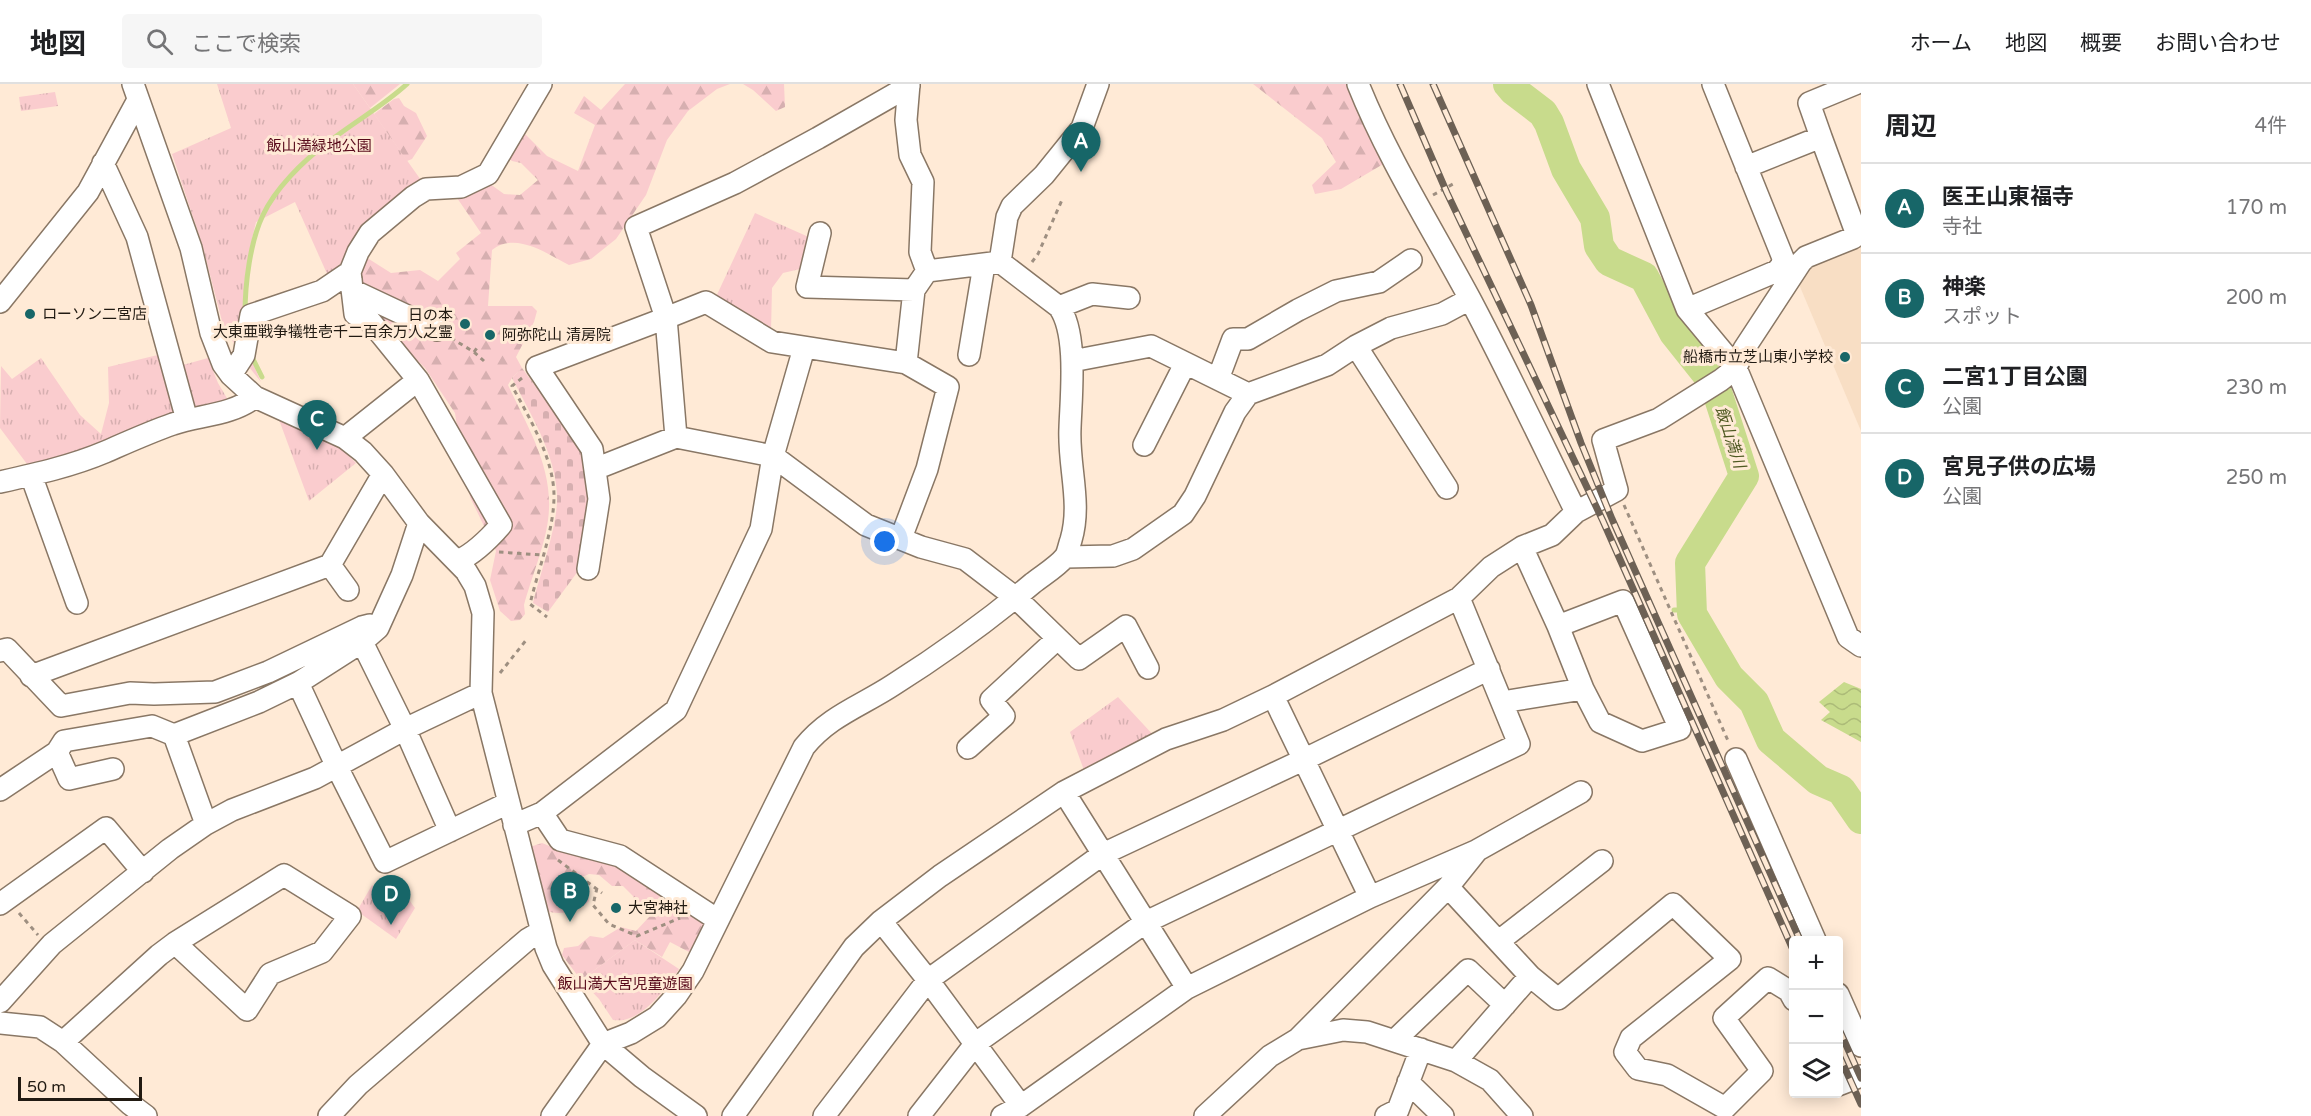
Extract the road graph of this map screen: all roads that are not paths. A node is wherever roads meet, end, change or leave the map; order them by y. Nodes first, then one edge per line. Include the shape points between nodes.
1 (542, 84) edge
2 (1098, 84) edge
3 (1358, 84) edge
4 (1598, 84) edge
5 (1713, 84) edge
6 (1855, 84) edge
7 (909, 85) edge
8 (135, 92) edge
9 (1821, 137) junction
10 (104, 163) junction
11 (1746, 167) junction
12 (820, 233) dead end
13 (1859, 233) edge
14 (1411, 260) dead end
15 (992, 263) junction
16 (927, 271) junction
17 (351, 281) junction
18 (914, 290) junction
19 (1129, 298) dead end
20 (1470, 299) junction
21 (0, 302) edge
22 (1059, 307) junction
23 (1687, 309) junction
24 (666, 318) junction
25 (437, 330) road end
26 (1356, 346) junction
27 (804, 348) junction
28 (969, 356) dead end
29 (1072, 361) junction
30 (906, 363) junction
31 (1185, 364) junction
32 (1729, 374) junction
33 (231, 375) junction
34 (1218, 379) junction
35 (418, 380) junction
36 (1248, 394) junction
37 (255, 398) junction
38 (187, 420) junction
39 (676, 436) junction
40 (345, 438) junction
41 (1144, 446) dead end
42 (773, 456) junction
43 (595, 469) junction
44 (383, 474) junction
45 (32, 475) junction
46 (0, 482) edge
47 (1447, 488) dead end
48 (1576, 512) junction
49 (419, 523) junction
50 (900, 538) junction
51 (1522, 547) junction
52 (1066, 557) junction
53 (458, 561) junction
54 (330, 565) junction
55 (588, 569) dead end
56 (348, 590) dead end
57 (1016, 598) junction
58 (1459, 598) junction
59 (76, 603) dead end
60 (1558, 626) junction
61 (378, 628) junction
62 (1057, 639) junction
63 (362, 642) junction
64 (1861, 646) edge
65 (0, 651) edge
66 (1148, 668) dead end
67 (1489, 669) junction
68 (31, 676) junction
69 (298, 683) junction
70 (1583, 689) junction
71 (481, 693) junction
72 (1273, 696) junction
73 (1502, 702) junction
74 (405, 729) junction
75 (174, 735) junction
76 (968, 748) dead end
77 (57, 752) junction
78 (1736, 759) road end
79 (1303, 760) junction
80 (338, 767) junction
81 (113, 769) dead end
82 (0, 790) edge
83 (1064, 792) junction
84 (1581, 792) dead end
85 (507, 802) junction
86 (542, 813) junction
87 (206, 824) junction
88 (514, 825) junction
89 (1337, 829) junction
90 (450, 831) junction
91 (1476, 851) junction
92 (1103, 854) junction
93 (1602, 861) dead end
94 (143, 872) junction
95 (1448, 887) junction
96 (1370, 897) junction
97 (4, 901) edge
98 (710, 914) junction
99 (881, 921) junction
100 (1146, 921) junction
101 (540, 932) junction
102 (1813, 936) edge
103 (1499, 941) junction
104 (175, 943) junction
105 (1530, 976) junction
106 (928, 980) junction
107 (1187, 988) junction
108 (1789, 991) edge
109 (0, 1002) edge
110 (1843, 1003) edge
111 (1505, 1005) junction
112 (0, 1023) edge
113 (1299, 1039) junction
114 (1395, 1040) junction
115 (63, 1042) junction
116 (976, 1043) junction
117 (603, 1044) junction
118 (1861, 1046) edge
119 (1421, 1049) junction
120 (1456, 1061) junction
121 (1861, 1076) edge
122 (1408, 1082) junction
123 (1843, 1083) edge
124 (1021, 1106) junction
125 (146, 1116) edge
126 (329, 1116) edge
127 (552, 1116) edge
128 (696, 1116) edge
129 (733, 1116) edge
130 (824, 1116) edge
131 (919, 1116) edge
132 (1002, 1116) edge
133 (1205, 1116) edge
134 (1386, 1116) edge
135 (1443, 1116) edge
136 (1522, 1116) edge

1 - 17 street via 488,174 461,187 426,189 413,197 370,233 358,252
2 - 15 street via 1082,128 1044,175 1012,206
3 - 20 street via 1366,106
4 - 23 street
5 - 11 street
6 - 9 street via 1809,103
7 - 16 street via 906,120 910,155 922,182 920,252
7 - 24 street via 735,183 636,227
8 - 10 street
8 - 33 street via 191,248 211,333
9 - 11 street
9 - 13 street
10 - 21 street via 88,192
10 - 38 street via 137,237
11 - 23 street via 1782,265 1777,271
12 - 18 street via 807,287
13 - 32 street via 1801,262
14 - 34 street via 1379,282 1336,291 1248,339 1233,339
15 - 16 street
15 - 22 street via 1021,278
15 - 28 street
16 - 18 street
17 - 25 street
17 - 33 street via 251,315 244,354
17 - 35 street via 355,314 371,322
18 - 30 street
19 - 22 street via 1092,294
20 - 26 street via 1442,314 1391,328
20 - 48 street
22 - 29 street via 1065,316
23 - 32 street
24 - 27 street via 706,303 772,342
24 - 39 street
24 - 43 street via 537,367 592,449
26 - 36 street via 1327,365
26 - 47 street
27 - 30 street
27 - 42 street
29 - 31 street via 1151,346
29 - 52 street via 1069,434 1077,507
30 - 50 street via 948,387 927,469
31 - 34 street
31 - 41 street
32 - 48 street via 1659,419 1603,440 1617,490
32 - 64 street via 1848,637
33 - 37 street
34 - 36 street
35 - 40 street
35 - 53 street via 501,525 489,540
36 - 52 street via 1234,412 1183,514 1133,549 1113,556
37 - 38 street via 242,407
37 - 40 street
38 - 45 street via 140,435 106,452
39 - 42 street
39 - 43 street
40 - 44 street
42 - 50 street via 866,525
42 - 86 street via 761,529 676,710
43 - 55 street via 599,499
44 - 49 street
44 - 54 street
45 - 46 street
45 - 59 street
48 - 51 street via 1552,535
49 - 53 street
49 - 61 street via 402,575
50 - 57 street via 965,559
51 - 58 street via 1491,567
51 - 60 street
52 - 57 street
53 - 71 street via 475,586 483,613
54 - 56 street
54 - 68 street
57 - 62 street
57 - 98 street via 934,658 815,734
58 - 67 street
58 - 72 street
60 - 70 street
60 - 70 street via 1623,601 1680,729 1642,741 1600,722
61 - 63 street
61 - 68 street via 362,627 268,672 215,692 130,693 61,706
62 - 66 street via 1079,659 1126,626
62 - 76 street via 991,700 1004,716
63 - 69 street
63 - 74 street
65 - 68 street via 7,650
67 - 73 street
67 - 79 street
69 - 75 street
69 - 80 street
70 - 73 street
71 - 74 street
71 - 85 street
72 - 79 street
72 - 83 street via 1223,720 1166,739
73 - 89 street via 1519,744
74 - 80 street
74 - 90 street
75 - 77 street via 152,726 64,741
75 - 87 street
77 - 81 street via 69,779
77 - 82 street
78 - 102 street
79 - 89 street
79 - 92 street
80 - 87 street
80 - 90 street via 385,862
83 - 92 street
83 - 99 street
84 - 91 street
85 - 88 street
85 - 90 street
86 - 88 street
86 - 98 street via 560,840 620,856
87 - 94 street
88 - 101 street
89 - 96 street
89 - 100 street
91 - 95 street
91 - 96 street
92 - 100 street
92 - 106 street
93 - 103 street
94 - 97 street via 106,828
94 - 109 street via 49,948
95 - 103 street
95 - 113 street
96 - 107 street
98 - 117 street via 693,971 676,996 657,1017 632,1033
99 - 106 street
99 - 129 street via 854,947
100 - 107 street
100 - 116 street
101 - 117 street via 553,965
101 - 126 street via 357,1085
103 - 105 street
104 - 104 street via 247,1010 270,974 322,952 350,916 284,875
104 - 115 street
105 - 108 street via 1558,999 1673,904 1731,959 1631,1038 1625,1052 1638,1069 1667,1075 1725,1108 1762,1071 1724,1018 1768,978
105 - 111 street
106 - 116 street
106 - 130 street
107 - 124 street
110 - 118 street
111 - 114 street via 1468,970
111 - 120 street
112 - 115 street via 40,1027
113 - 114 street via 1343,1030
113 - 133 street via 1270,1056
114 - 119 street
115 - 125 street
116 - 124 street
116 - 131 street
117 - 127 street
117 - 128 street
119 - 120 street
119 - 122 street
120 - 136 street via 1490,1080
121 - 123 street
122 - 134 street via 1398,1110
122 - 135 street
124 - 132 street

